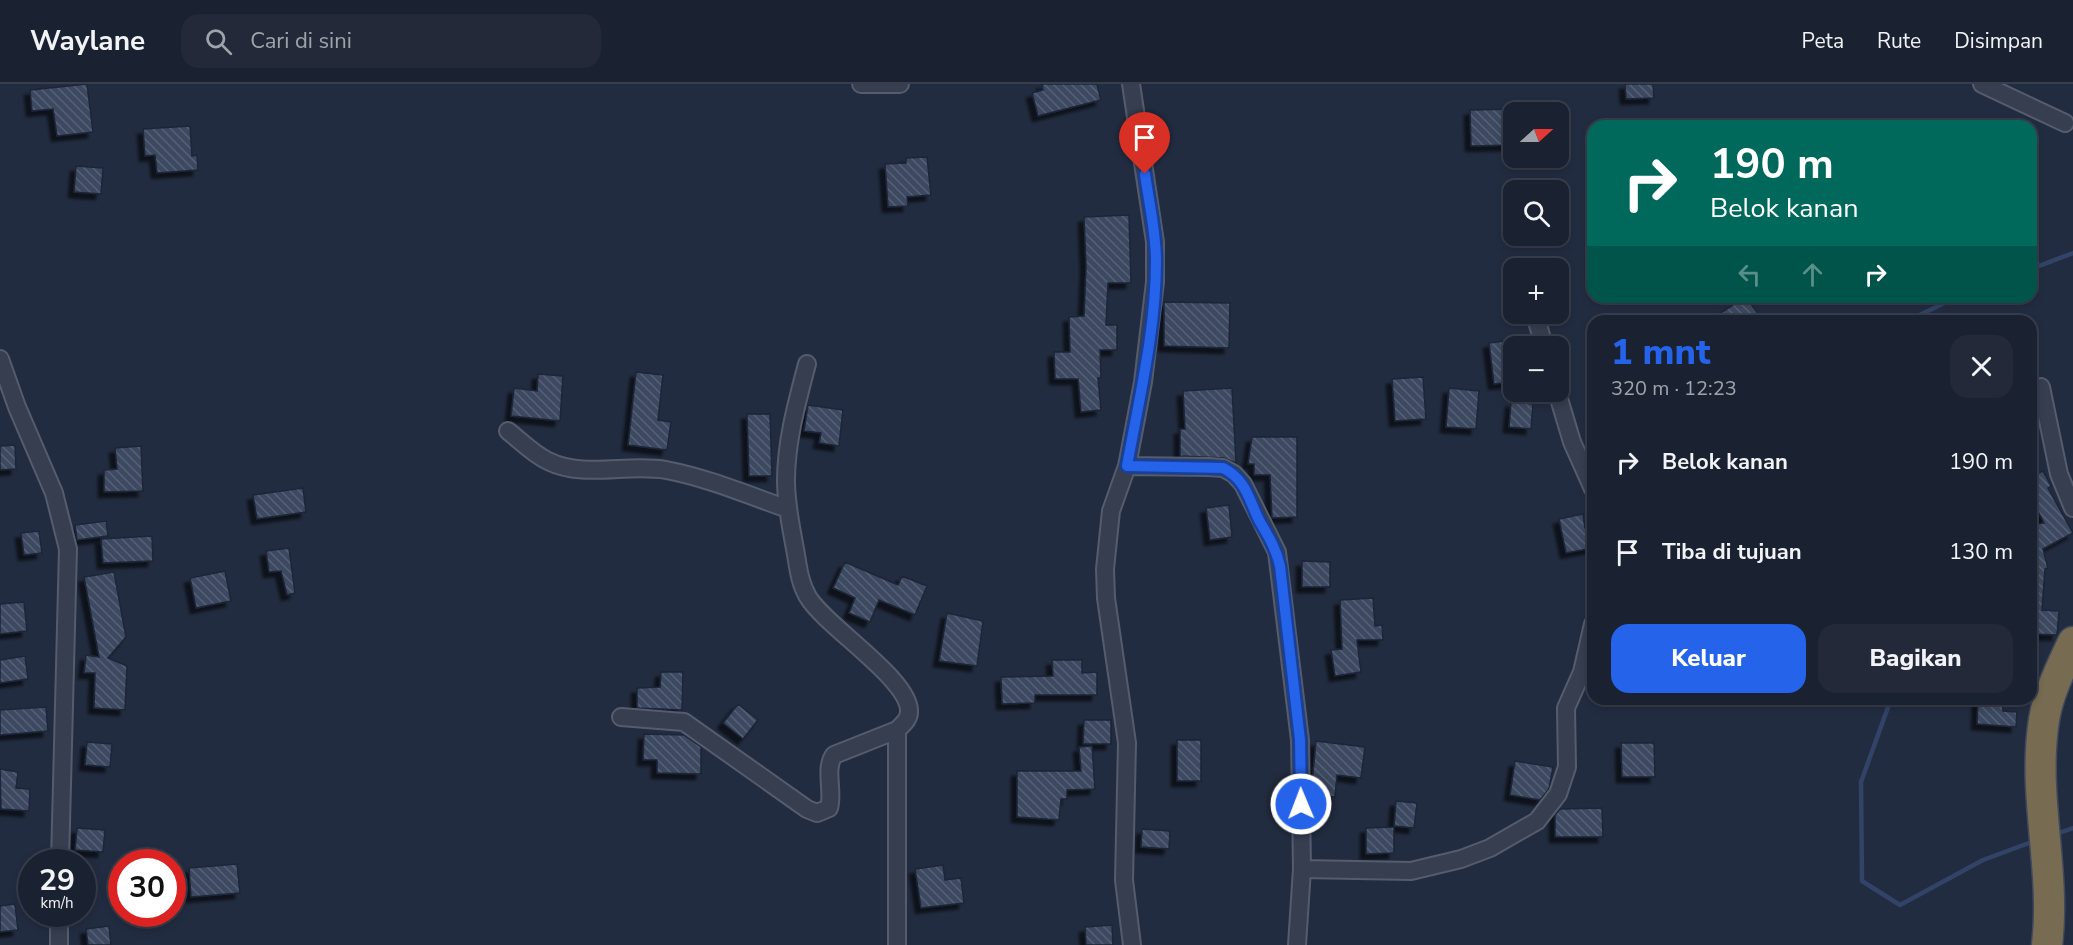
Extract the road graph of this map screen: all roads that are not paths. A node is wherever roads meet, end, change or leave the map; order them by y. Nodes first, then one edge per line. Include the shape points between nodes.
1 (861, 84) edge
2 (894, 84) edge
3 (1131, 84) edge
4 (1982, 84) edge
5 (2065, 123) dead end
6 (0, 358) edge
7 (807, 364) dead end
8 (2041, 387) dead end
9 (1560, 402) edge
10 (508, 430) dead end
11 (1127, 466) junction
12 (1587, 476) edge
13 (2073, 507) edge
14 (788, 509) junction
15 (2073, 642) edge
16 (1587, 650) edge
17 (621, 717) dead end
18 (897, 730) junction
19 (60, 849) edge
20 (1302, 869) junction
21 (59, 927) edge
22 (59, 945) edge
23 (897, 945) edge
24 (1132, 945) edge
25 (1298, 945) edge
26 (2047, 945) edge

1 - 2 street
3 - 11 street via 1156,262 1143,382
4 - 5 street
6 - 19 street via 54,493 68,549
7 - 14 street via 787,459
8 - 13 street via 2060,474
9 - 12 street
10 - 14 street via 542,458 564,467 665,470
11 - 20 street via 1223,468 1243,484 1272,540 1280,566 1300,740
11 - 24 street via 1112,511 1105,569 1127,743 1124,880
14 - 18 street via 801,583 809,598 904,695 909,714
15 - 26 highway via 2044,717 2040,749 2049,881
16 - 20 street via 1566,708 1565,774 1557,794 1537,821 1490,848 1411,871
17 - 18 street via 684,722 817,813 829,808 834,755
18 - 23 street
20 - 25 street
21 - 22 street

